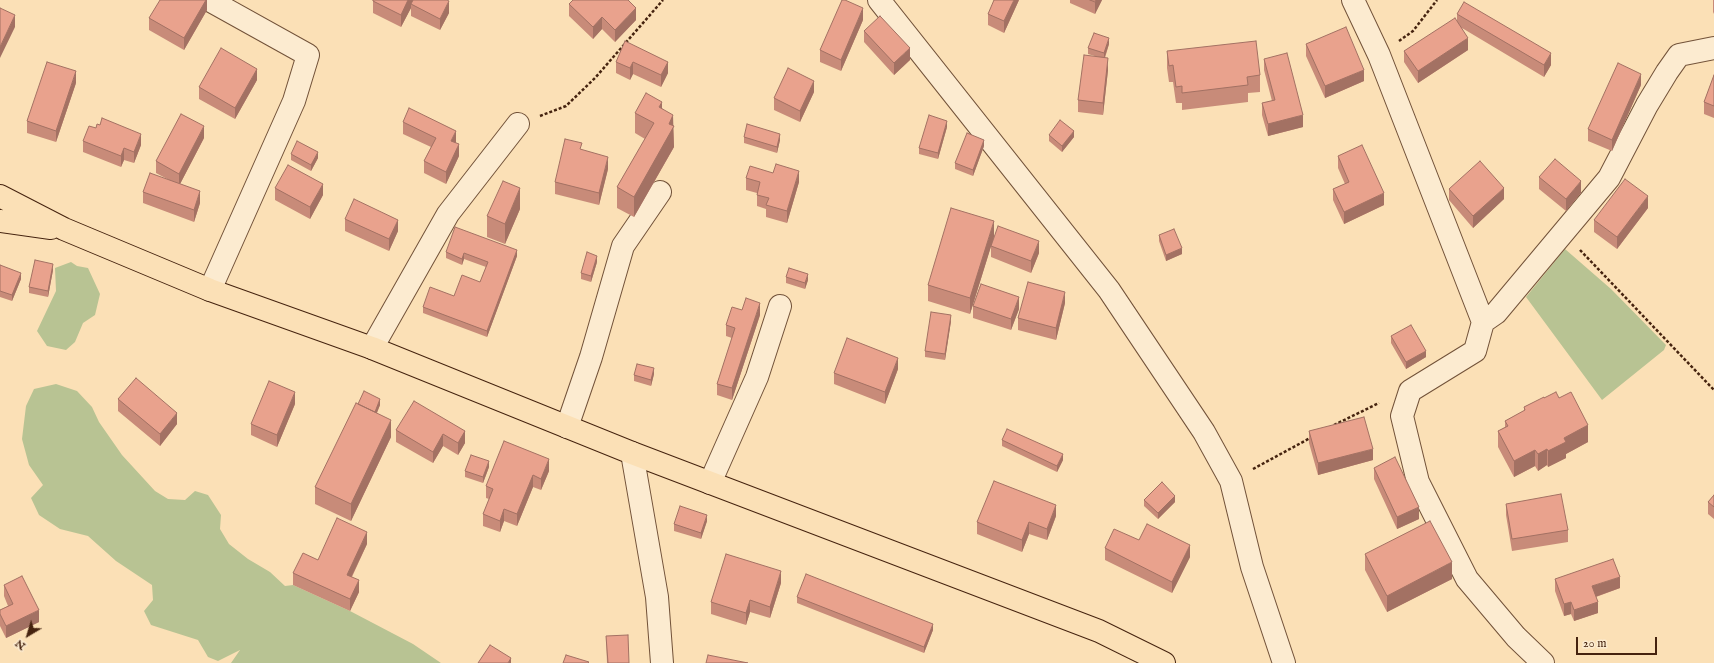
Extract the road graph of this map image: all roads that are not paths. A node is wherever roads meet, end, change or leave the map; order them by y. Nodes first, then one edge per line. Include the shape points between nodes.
1 (209, 0) edge
2 (879, 0) edge
3 (1353, 0) edge
4 (1714, 48) edge
5 (518, 124) road end
6 (660, 192) dead end
7 (0, 196) edge
8 (0, 221) edge
9 (64, 229) junction
10 (210, 290) junction
11 (780, 306) dead end
12 (1483, 322) junction
13 (372, 348) junction
14 (567, 427) junction
15 (632, 453) junction
16 (710, 482) junction
17 (662, 663) edge
18 (1164, 663) edge
19 (1284, 663) edge
20 (1543, 663) edge

1 - 10 street via 308,55 294,102
2 - 19 street via 1109,290 1204,432 1231,481 1252,567
3 - 12 street via 1380,55
4 - 12 street via 1679,55 1647,105 1609,178 1496,312
5 - 13 street via 448,214
6 - 14 street via 624,246
7 - 9 main road
8 - 9 main road
9 - 10 main road
10 - 13 main road
11 - 16 street via 757,377
12 - 20 street via 1475,351 1410,391 1402,416 1418,482 1467,579 1516,637
13 - 14 main road
14 - 15 main road
15 - 16 main road
15 - 17 street via 657,597
16 - 18 main road via 1098,631

